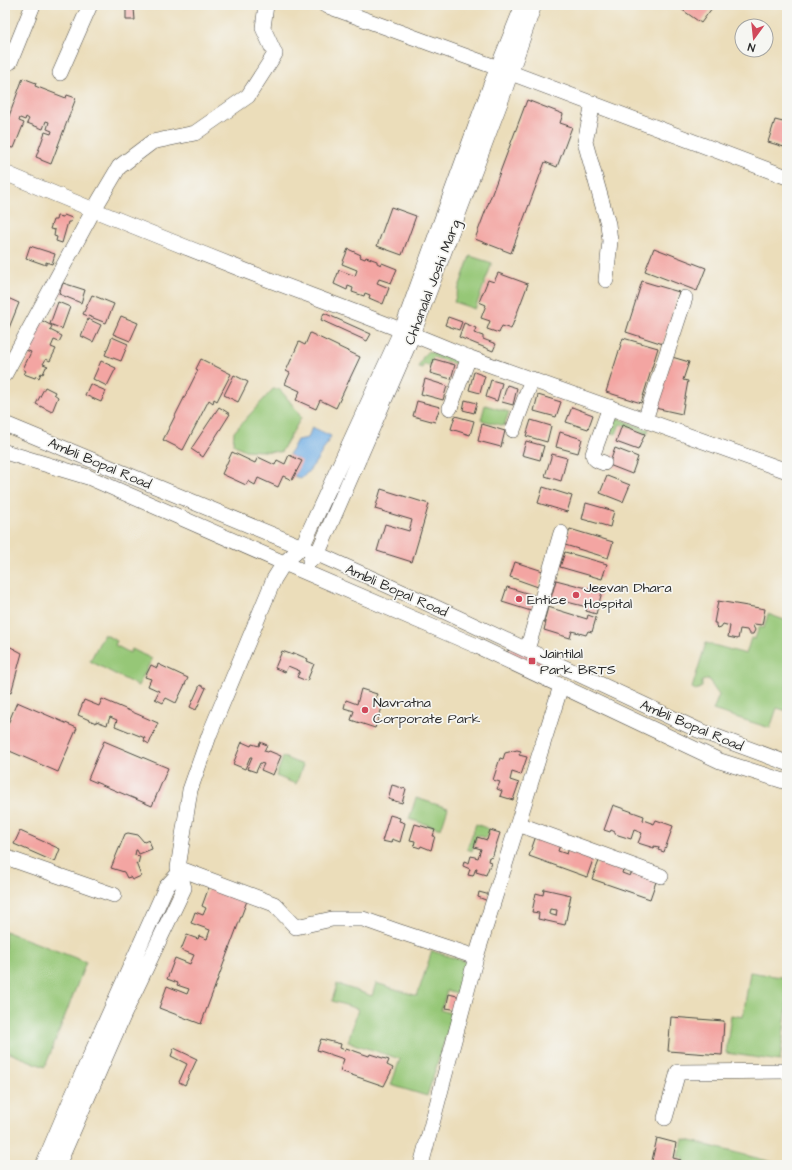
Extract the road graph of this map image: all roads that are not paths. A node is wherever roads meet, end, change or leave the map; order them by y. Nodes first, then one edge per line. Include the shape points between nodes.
1 (33, 5) edge
2 (90, 5) edge
3 (266, 5) edge
4 (325, 5) edge
5 (523, 5) edge
6 (534, 5) edge
7 (10, 62) dead end
8 (504, 70) junction
9 (60, 73) dead end
10 (593, 103) junction
11 (5, 173) edge
12 (787, 177) edge
13 (93, 211) junction
14 (606, 280) dead end
15 (685, 298) dead end
16 (407, 331) junction
17 (469, 357) junction
18 (5, 374) edge
19 (532, 379) junction
20 (610, 407) junction
21 (450, 408) dead end
22 (645, 420) junction
23 (5, 424) edge
24 (514, 430) dead end
25 (5, 452) edge
26 (604, 463) dead end
27 (787, 471) edge
28 (561, 533) dead end
29 (302, 547) junction
30 (317, 555) junction
31 (284, 564) junction
32 (300, 570) junction
33 (274, 579) junction
34 (527, 650) junction
35 (561, 686) junction
36 (787, 763) edge
37 (787, 782) edge
38 (518, 824) junction
39 (5, 856) edge
40 (179, 870) junction
41 (661, 876) dead end
42 (114, 895) dead end
43 (476, 957) junction
44 (787, 1070) edge
45 (664, 1118) dead end
46 (43, 1165) edge
47 (58, 1165) edge
48 (421, 1165) edge

1 - 7 street
2 - 9 street
3 - 13 street via 263,28 275,54 248,96 195,133 152,142 119,167
4 - 8 street
5 - 8 street, Chhanalal Joshi Marg
6 - 8 street, Chhanalal Joshi Marg
8 - 10 street
8 - 16 street, Chhanalal Joshi Marg
10 - 12 street
10 - 14 street via 585,142 608,224 610,241
11 - 13 street
13 - 16 street
13 - 18 street
15 - 22 street
16 - 17 street
16 - 29 street, Chhanalal Joshi Marg
16 - 30 street, Chhanalal Joshi Marg
17 - 19 street
17 - 21 street
19 - 20 street
19 - 24 street
20 - 22 street
20 - 26 street via 593,454 596,460
22 - 27 street
23 - 29 street, Ambli Bopal Road
25 - 31 street, Ambli Bopal Road via 88,477
28 - 34 street
29 - 30 street, Ambli Bopal Road
29 - 31 street
30 - 32 street
30 - 34 street, Ambli Bopal Road
31 - 32 street, Ambli Bopal Road
31 - 33 street
32 - 33 street
32 - 35 street, Ambli Bopal Road via 477,646
33 - 40 street via 210,733 190,790
34 - 36 street, Ambli Bopal Road via 698,730
35 - 37 street, Ambli Bopal Road via 720,761
35 - 38 street
38 - 41 street
38 - 43 street
39 - 42 street
40 - 43 street via 274,904 296,927 332,919 363,919
40 - 46 street via 166,887
40 - 47 street via 184,888 124,1014
43 - 48 street
44 - 45 street via 678,1072

